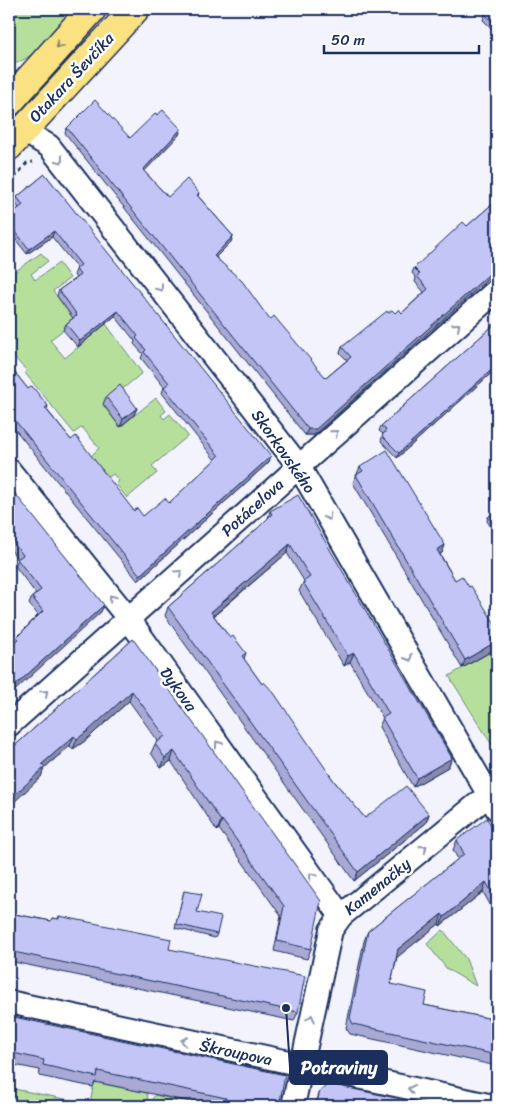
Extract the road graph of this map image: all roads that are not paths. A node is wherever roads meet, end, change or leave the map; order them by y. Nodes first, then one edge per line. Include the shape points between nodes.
1 (92, 9) edge
2 (135, 9) edge
3 (12, 92) edge
4 (16, 138) edge
5 (497, 290) edge
6 (298, 465) junction
7 (9, 470) edge
8 (128, 618) junction
9 (9, 726) edge
10 (494, 797) edge
11 (341, 916) junction
12 (9, 1002) edge
13 (300, 1066) junction
14 (293, 1106) edge
15 (493, 1106) edge

1 -> 3 main road, Otakara Ševčíka
2 - 4 main road, Otakara Ševčíka
4 -> 6 street, Skorkovského via 49,146
6 -> 5 street, Potácelova
8 -> 6 street, Potácelova
6 -> 10 street, Skorkovského
8 -> 7 street, Dykova
9 -> 8 street, Potácelova
11 -> 8 street, Dykova
11 -> 10 street, Kamenačky
13 -> 11 street, Kamenačky via 331,930
13 -> 12 street, Škroupova
13 - 14 street, Kamenačky
15 -> 13 street, Škroupova

